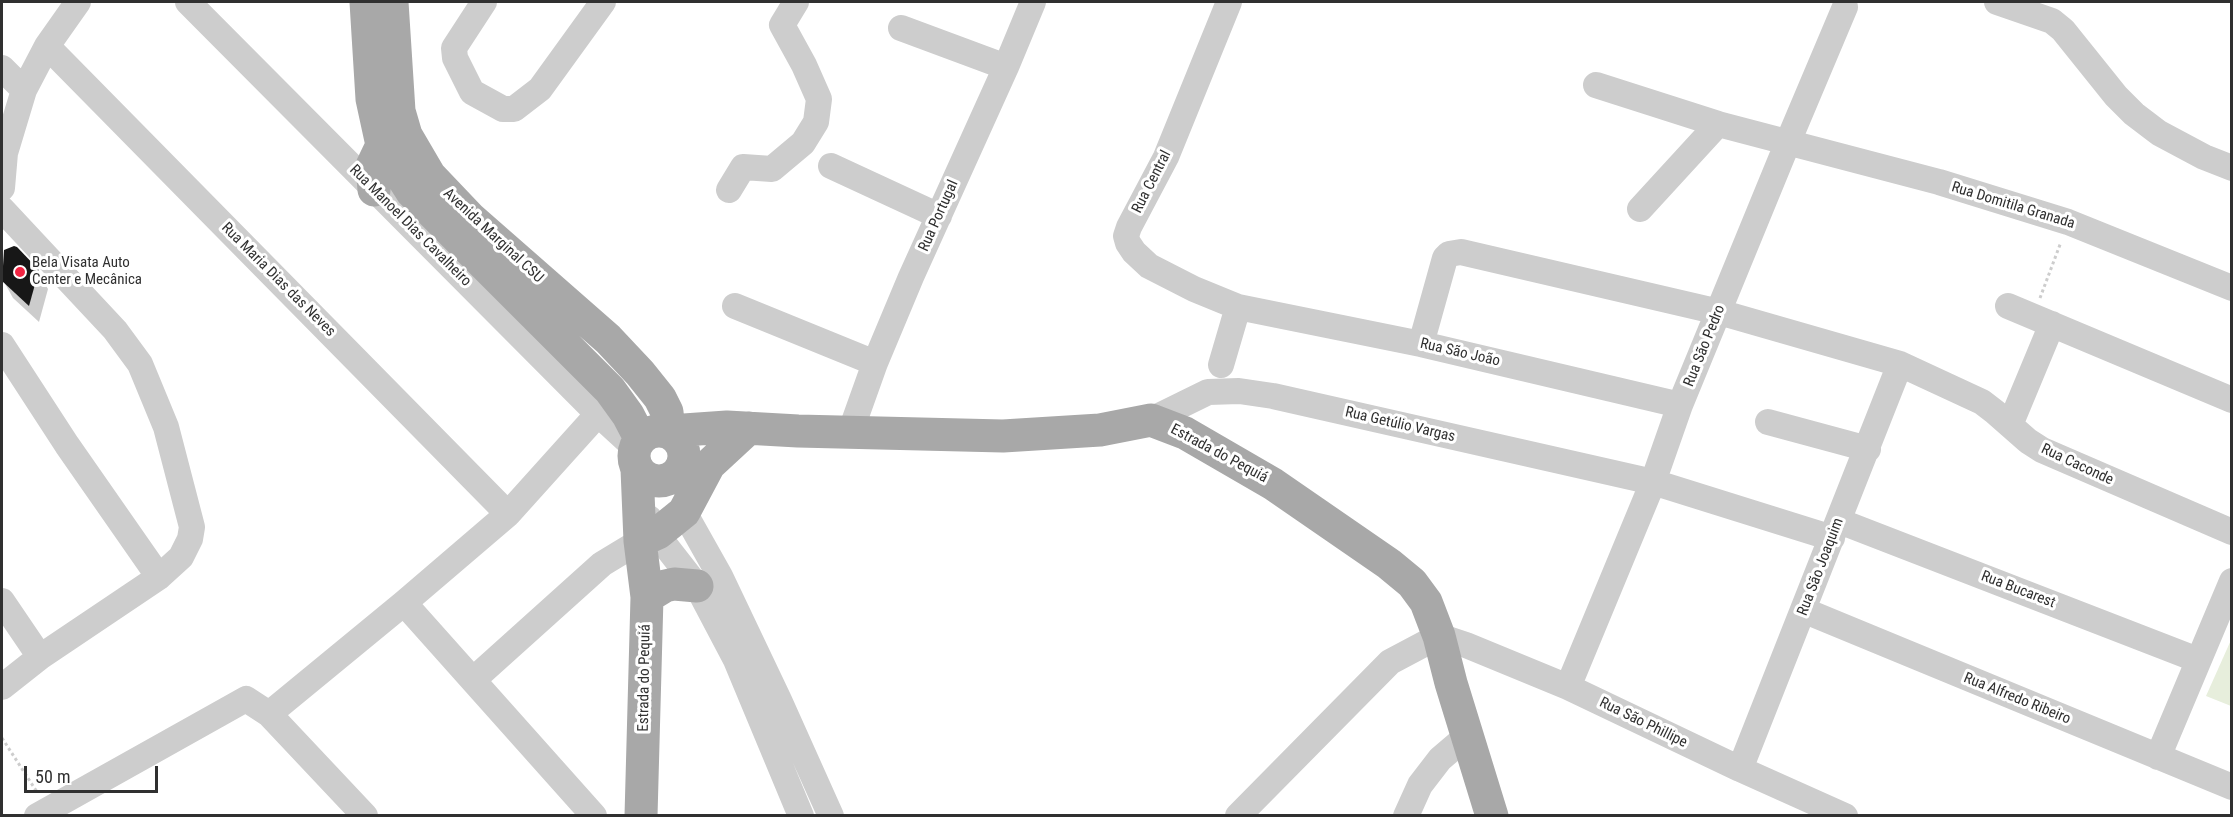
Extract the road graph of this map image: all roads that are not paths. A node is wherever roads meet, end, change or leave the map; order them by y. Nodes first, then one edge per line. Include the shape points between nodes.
1 (78, 2) edge
2 (188, 2) edge
3 (366, 2) edge
4 (392, 2) edge
5 (484, 2) edge
6 (603, 2) edge
7 (796, 2) edge
8 (1033, 2) edge
9 (1229, 2) edge
10 (1997, 2) edge
11 (1845, 7) dead end
12 (902, 28) dead end
13 (47, 46) junction
14 (1006, 67) junction
15 (2, 68) edge
16 (1596, 85) dead end
17 (24, 90) junction
18 (1718, 124) junction
19 (1788, 142) junction
20 (382, 145) junction
21 (831, 165) dead end
22 (2232, 168) edge
23 (2, 188) edge
24 (374, 190) junction
25 (729, 190) dead end
26 (2, 209) edge
27 (1640, 209) dead end
28 (939, 216) junction
29 (2232, 288) edge
30 (735, 306) dead end
31 (2008, 306) dead end
32 (1238, 307) junction
33 (1719, 312) junction
34 (2042, 320) junction
35 (1421, 344) junction
36 (2, 345) edge
37 (875, 363) junction
38 (1900, 364) junction
39 (1221, 365) dead end
40 (2232, 400) edge
41 (1680, 405) junction
42 (598, 414) junction
43 (1151, 420) junction
44 (1768, 422) dead end
45 (2010, 425) junction
46 (748, 428) junction
47 (850, 433) junction
48 (1868, 449) junction
49 (649, 454) junction
50 (709, 465) junction
51 (676, 474) junction
52 (1653, 482) junction
53 (684, 512) junction
54 (508, 513) junction
55 (1835, 529) junction
56 (2232, 532) edge
57 (649, 537) junction
58 (159, 577) junction
59 (2232, 581) edge
60 (697, 586) junction
61 (647, 597) junction
62 (2, 601) edge
63 (404, 603) junction
64 (1803, 610) junction
65 (1438, 636) junction
66 (40, 657) junction
67 (2198, 660) junction
68 (473, 680) junction
69 (2, 687) edge
70 (1568, 687) junction
71 (269, 714) junction
72 (794, 732) junction
73 (1467, 736) junction
74 (770, 742) junction
75 (2158, 757) junction
76 (1740, 769) junction
77 (2232, 787) edge
78 (43, 812) edge
79 (364, 816) edge
80 (594, 816) edge
81 (641, 816) edge
82 (801, 816) edge
83 (831, 816) edge
84 (1238, 816) edge
85 (1406, 816) edge
86 (1492, 816) edge
87 (1845, 816) edge

1 - 13 street
2 - 24 street, Rua Manoel Dias Cavalheiro
3 - 20 main road, Avenida Marginal CSU via 372,99
4 - 49 main road, Avenida Marginal CSU via 399,111 406,135 430,176 470,218 608,339 640,373 664,405 669,423
5 - 6 street via 454,48 455,58 472,92 502,109 514,109 540,88
7 - 25 street via 782,26 819,99 816,122 803,143 772,169 743,168
8 - 14 street, Rua Portugal
9 - 32 street, Rua Central via 1166,157 1126,236 1134,252 1149,266
10 - 22 street via 2046,17 2063,30 2134,114 2159,133
11 - 19 street, Rua São Pedro
12 - 14 street
13 - 17 street
13 - 54 street, Rua Maria Dias das Neves
14 - 28 street, Rua Portugal
15 - 17 street
16 - 18 street, Rua Domitila Granada
17 - 23 street via 5,153
18 - 19 street, Rua Domitila Granada
18 - 27 street
19 - 29 street, Rua Domitila Granada via 1939,182 2068,222
19 - 33 street, Rua São Pedro
20 - 24 main road via 372,166
20 - 49 main road, Avenida Marginal CSU via 412,192 610,390
21 - 28 street
24 - 42 street, Rua Manoel Dias Cavalheiro
26 - 58 street via 115,330 140,364 166,427 192,527 181,557
28 - 37 street, Rua Portugal
30 - 37 street
31 - 34 street
32 - 35 street, Rua São João
32 - 39 street
33 - 35 street, Rua Caconde via 1455,252 1445,258
33 - 38 street, Rua Caconde
33 - 41 street, Rua São Pedro
34 - 40 street
34 - 45 street
35 - 41 street, Rua São João
36 - 58 street
37 - 47 street, Rua Portugal
38 - 45 street, Rua Caconde via 1982,402
38 - 48 street, Rua São Joaquim
41 - 52 street, Rua São Pedro
42 - 49 street, Rua Manoel Dias Cavalheiro
42 - 54 street
43 - 47 main road via 1100,430 1003,436
43 - 52 street, Rua Getúlio Vargas via 1208,392 1239,391
43 - 65 main road, Estrada do Pequiá via 1185,433 1273,483 1389,564 1412,583 1426,602
44 - 48 street
45 - 56 street, Rua Caconde via 2042,450
46 - 47 main road
46 - 49 main road via 684,430
46 - 50 main road
48 - 55 street, Rua São Joaquim
49 - 51 main road via 683,449 684,457
49 - 57 main road, Estrada do Pequiá
50 - 51 main road via 687,475
50 - 53 main road
51 - 53 main road
52 - 55 street, Rua Getúlio Vargas
52 - 70 street, Rua São Pedro
53 - 57 main road
53 - 72 street via 720,576
54 - 63 street
55 - 64 street, Rua São Joaquim
55 - 67 street, Rua Bucarest
57 - 60 street
57 - 61 main road, Estrada do Pequiá
57 - 68 street via 602,564
58 - 66 street
59 - 67 street
60 - 61 main road via 674,584
60 - 74 street via 736,660
61 - 81 main road, Estrada do Pequiá
62 - 66 street
63 - 68 street
63 - 71 street
64 - 75 street, Rua Alfredo Ribeiro
64 - 76 street, Rua São Joaquim
65 - 70 street, Rua São Phillipe
65 - 73 main road, Estrada do Pequiá
65 - 84 street via 1390,662
66 - 69 street
67 - 75 street
68 - 80 street
70 - 76 street, Rua São Phillipe
71 - 78 street via 246,699
71 - 79 street
72 - 74 street
72 - 83 street
73 - 85 street via 1440,759 1420,785
73 - 86 main road, Estrada do Pequiá
74 - 82 street
75 - 77 street, Rua Alfredo Ribeiro
76 - 87 street, Rua São Phillipe

